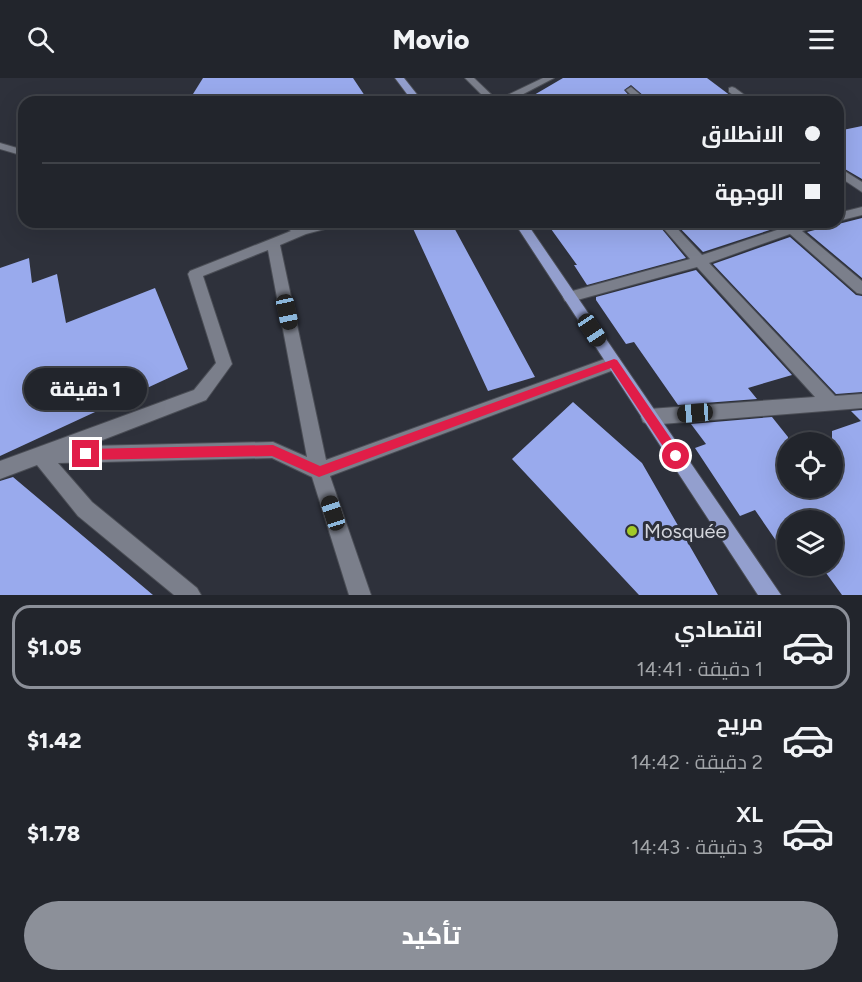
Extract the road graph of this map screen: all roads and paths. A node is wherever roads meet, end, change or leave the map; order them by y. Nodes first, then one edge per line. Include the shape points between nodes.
1 (399, 78) edge
2 (469, 78) edge
3 (550, 78) edge
4 (631, 90) dead end
5 (732, 90) dead end
6 (413, 96) edge
7 (488, 96) edge
8 (513, 96) edge
9 (638, 96) edge
10 (740, 96) edge
11 (0, 146) edge
12 (18, 151) edge
13 (844, 174) edge
14 (862, 188) edge
15 (862, 212) edge
16 (844, 216) edge
17 (296, 228) edge
18 (313, 228) edge
19 (524, 228) edge
20 (670, 228) edge
21 (781, 228) edge
22 (791, 228) edge
23 (302, 231) junction
24 (273, 243) junction
25 (700, 261) junction
26 (862, 290) edge
27 (570, 297) junction
28 (614, 363) junction
29 (862, 401) edge
30 (832, 404) junction
31 (649, 417) junction
32 (40, 455) junction
33 (0, 470) edge
34 (319, 471) junction
35 (190, 595) edge
36 (360, 595) edge
37 (770, 595) edge

1 - 6 main road
2 - 7 street
3 - 8 street
4 - 9 street
5 - 10 street
11 - 12 street
13 - 14 street
15 - 16 street
17 - 23 street
18 - 23 street
19 - 27 main road
20 - 25 street
21 - 25 street
22 - 26 street
23 - 24 street
24 - 32 street via 195,274 224,364 200,394
24 - 34 street
25 - 27 street
25 - 30 street
27 - 28 main road
28 - 31 main road
28 - 34 street
29 - 30 street
30 - 31 street
31 - 37 main road
32 - 33 street
32 - 34 street via 273,450
32 - 35 street via 85,509
34 - 36 street

